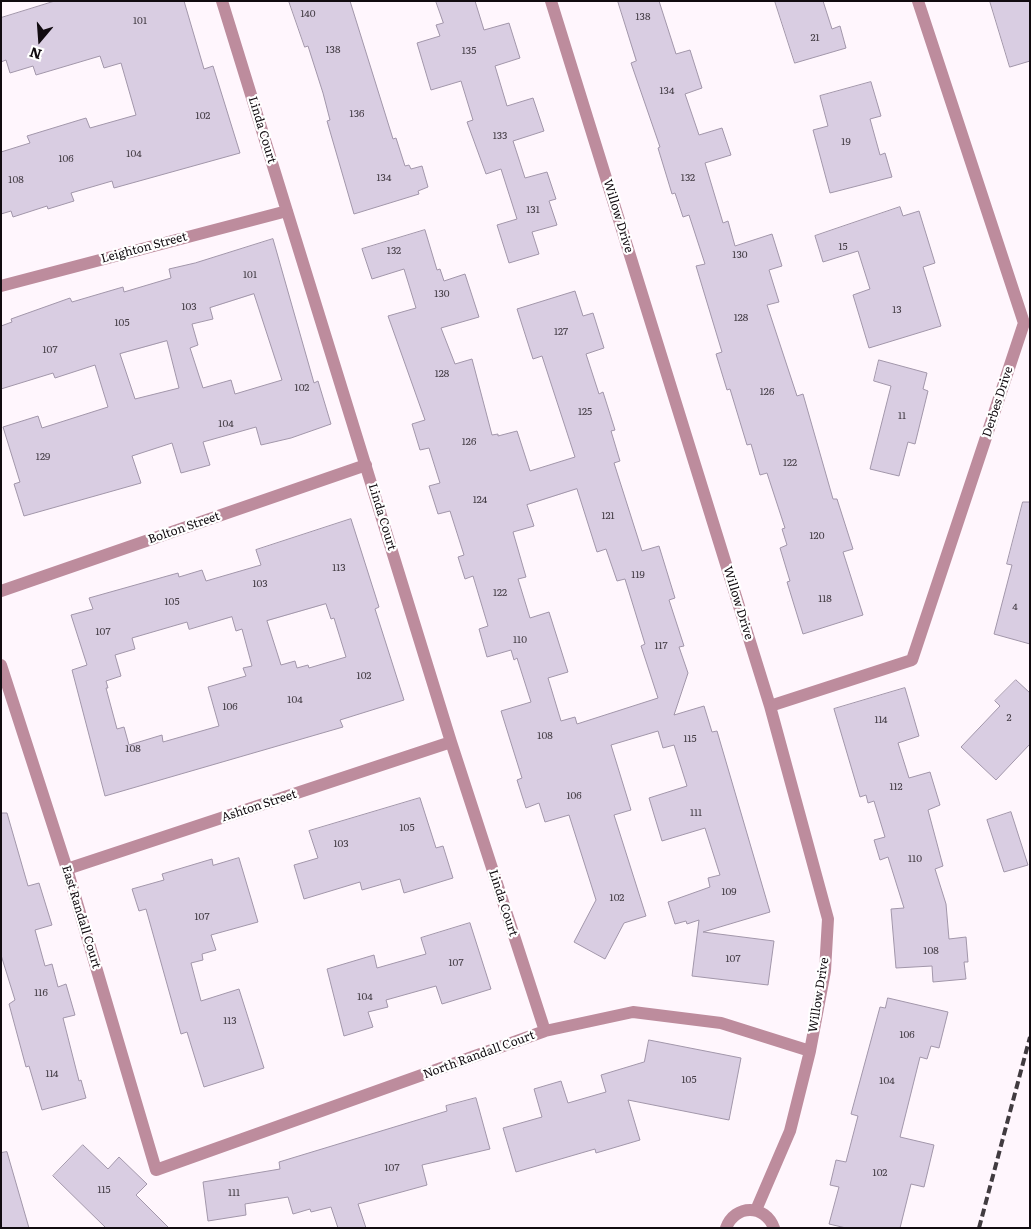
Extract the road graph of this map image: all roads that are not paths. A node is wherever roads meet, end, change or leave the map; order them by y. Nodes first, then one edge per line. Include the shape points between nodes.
1 (222, 1) edge
2 (551, 1) edge
3 (918, 1) edge
4 (287, 211) junction
5 (1, 286) edge
6 (366, 465) junction
7 (1, 591) edge
8 (1, 665) edge
9 (770, 706) junction
10 (452, 742) junction
11 (67, 869) junction
12 (545, 1031) junction
13 (810, 1051) junction
14 (156, 1170) joint
15 (756, 1210) junction
16 (726, 1228) edge
17 (774, 1228) edge

1 - 4 street, Linda Court
2 - 9 street, Willow Drive
3 - 9 street, Derbes Drive via 1024,323 912,660
4 - 5 street, Leighton Street
4 - 6 street, Linda Court
6 - 7 street, Bolton Street
6 - 10 street, Linda Court
8 - 11 street, East Randall Court
9 - 13 street, Willow Drive via 828,919 825,971
10 - 11 street, Ashton Street
10 - 12 street, Linda Court
11 - 14 street, East Randall Court
12 - 13 street, North Randall Court via 633,1012 721,1023
12 - 14 street, North Randall Court
13 - 15 street, Willow Drive via 790,1131
15 - 16 street via 740,1211
15 - 17 street via 770,1218

